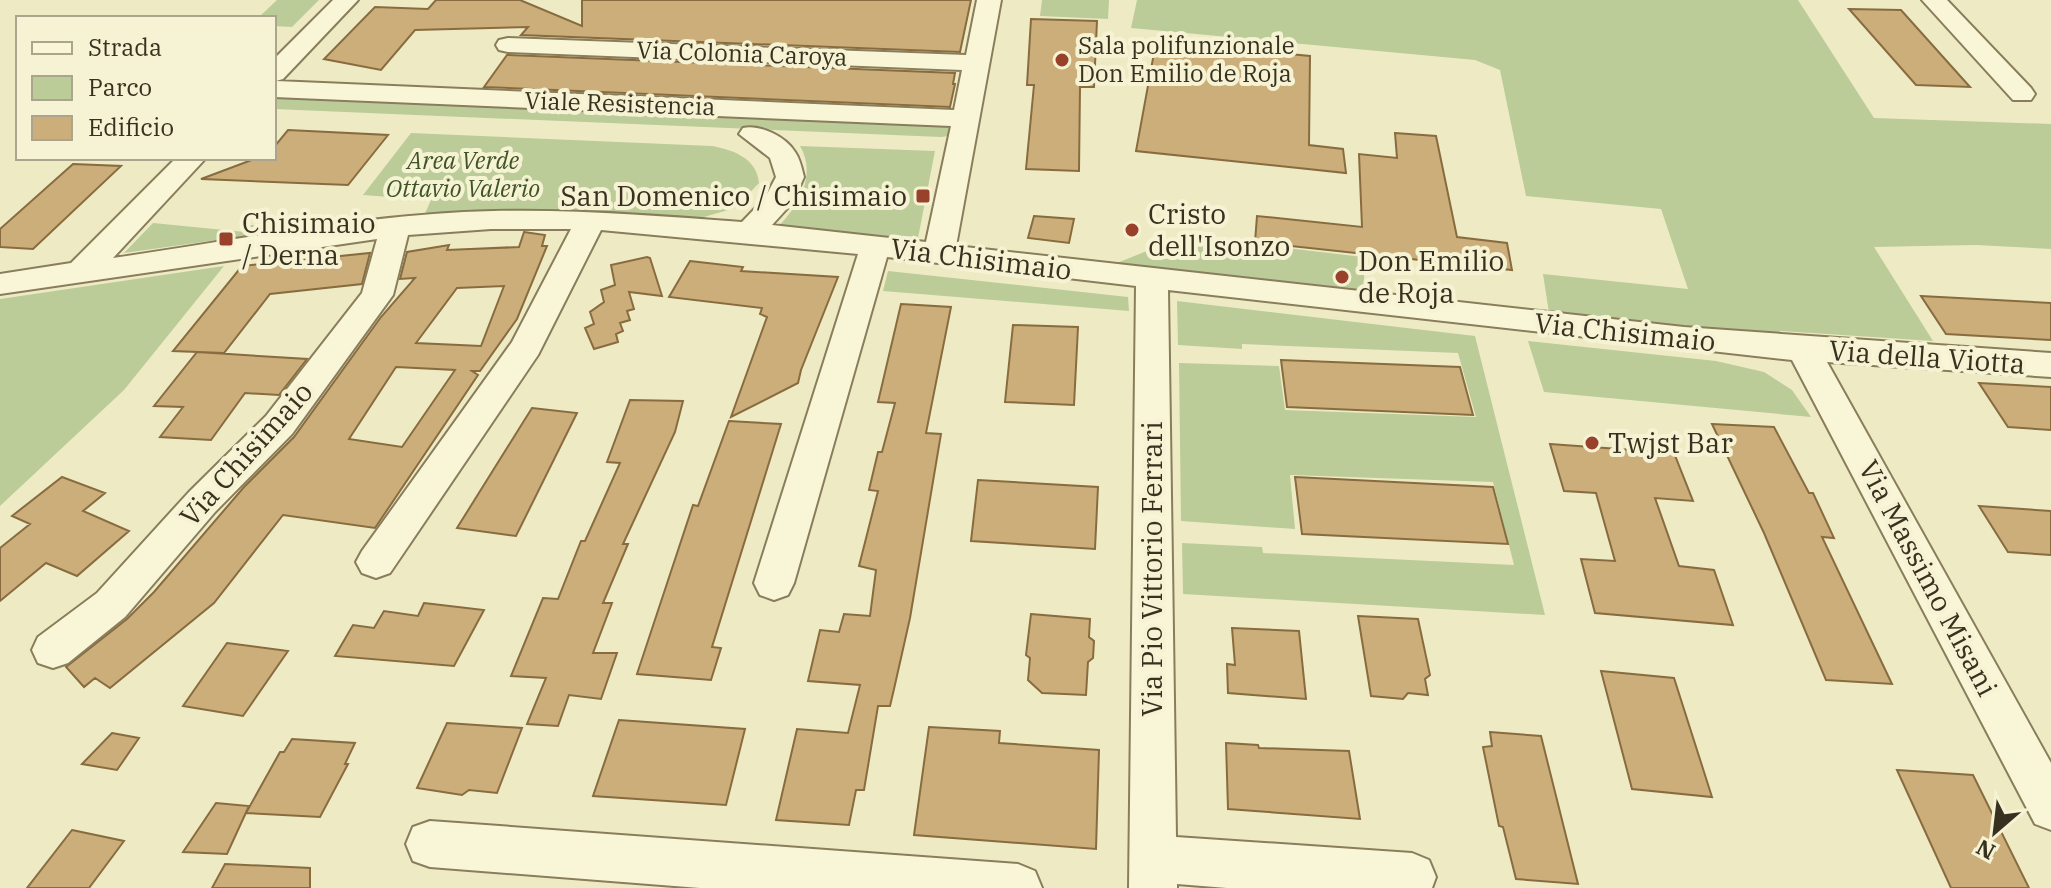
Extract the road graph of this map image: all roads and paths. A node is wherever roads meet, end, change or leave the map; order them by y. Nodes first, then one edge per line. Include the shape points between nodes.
1 (346, 0) edge
2 (989, 0) edge
3 (1934, 0) edge
4 (508, 45) dead end
5 (976, 63) junction
6 (276, 72) edge
7 (276, 89) edge
8 (2022, 94) dead end
9 (276, 111) edge
10 (963, 131) junction
11 (753, 134) junction
12 (190, 160) edge
13 (591, 220) junction
14 (395, 227) junction
15 (749, 232) junction
16 (875, 247) junction
17 (939, 254) junction
18 (81, 272) junction
19 (1152, 279) junction
20 (0, 284) edge
21 (1803, 349) junction
22 (2051, 365) edge
23 (376, 562) dead end
24 (774, 583) dead end
25 (53, 650) dead end
26 (2051, 808) edge
27 (430, 844) dead end
28 (1153, 874) edge
29 (1412, 877) dead end
30 (1018, 888) edge

1 - 6 street
2 - 5 street
3 - 8 street
4 - 5 street, Via Colonia Caroya
5 - 10 street
7 - 10 street, Viale Resistencia
9 - 11 street, Viale Resistencia
10 - 11 street, Viale Resistencia
10 - 17 street
11 - 15 street via 783,154 790,177 778,202
12 - 18 street
13 - 14 street, Via Chisimaio
13 - 15 street, Via Chisimaio
13 - 23 street via 526,347
14 - 18 street, Via Chisimaio
14 - 25 street, Via Chisimaio via 377,295 279,425 111,605
15 - 16 street, Via Chisimaio
16 - 17 street, Via Chisimaio
16 - 24 street, Via Chisimaio
17 - 19 street, Via Chisimaio
18 - 20 street, Via Chisimaio
19 - 21 street, Via Chisimaio
19 - 28 street, Via Pio Vittorio Ferrari
21 - 22 street, Via della Viotta
21 - 26 street, Via Massimo Misani
27 - 30 street
28 - 29 street, Via Pio Vittorio Ferrari

